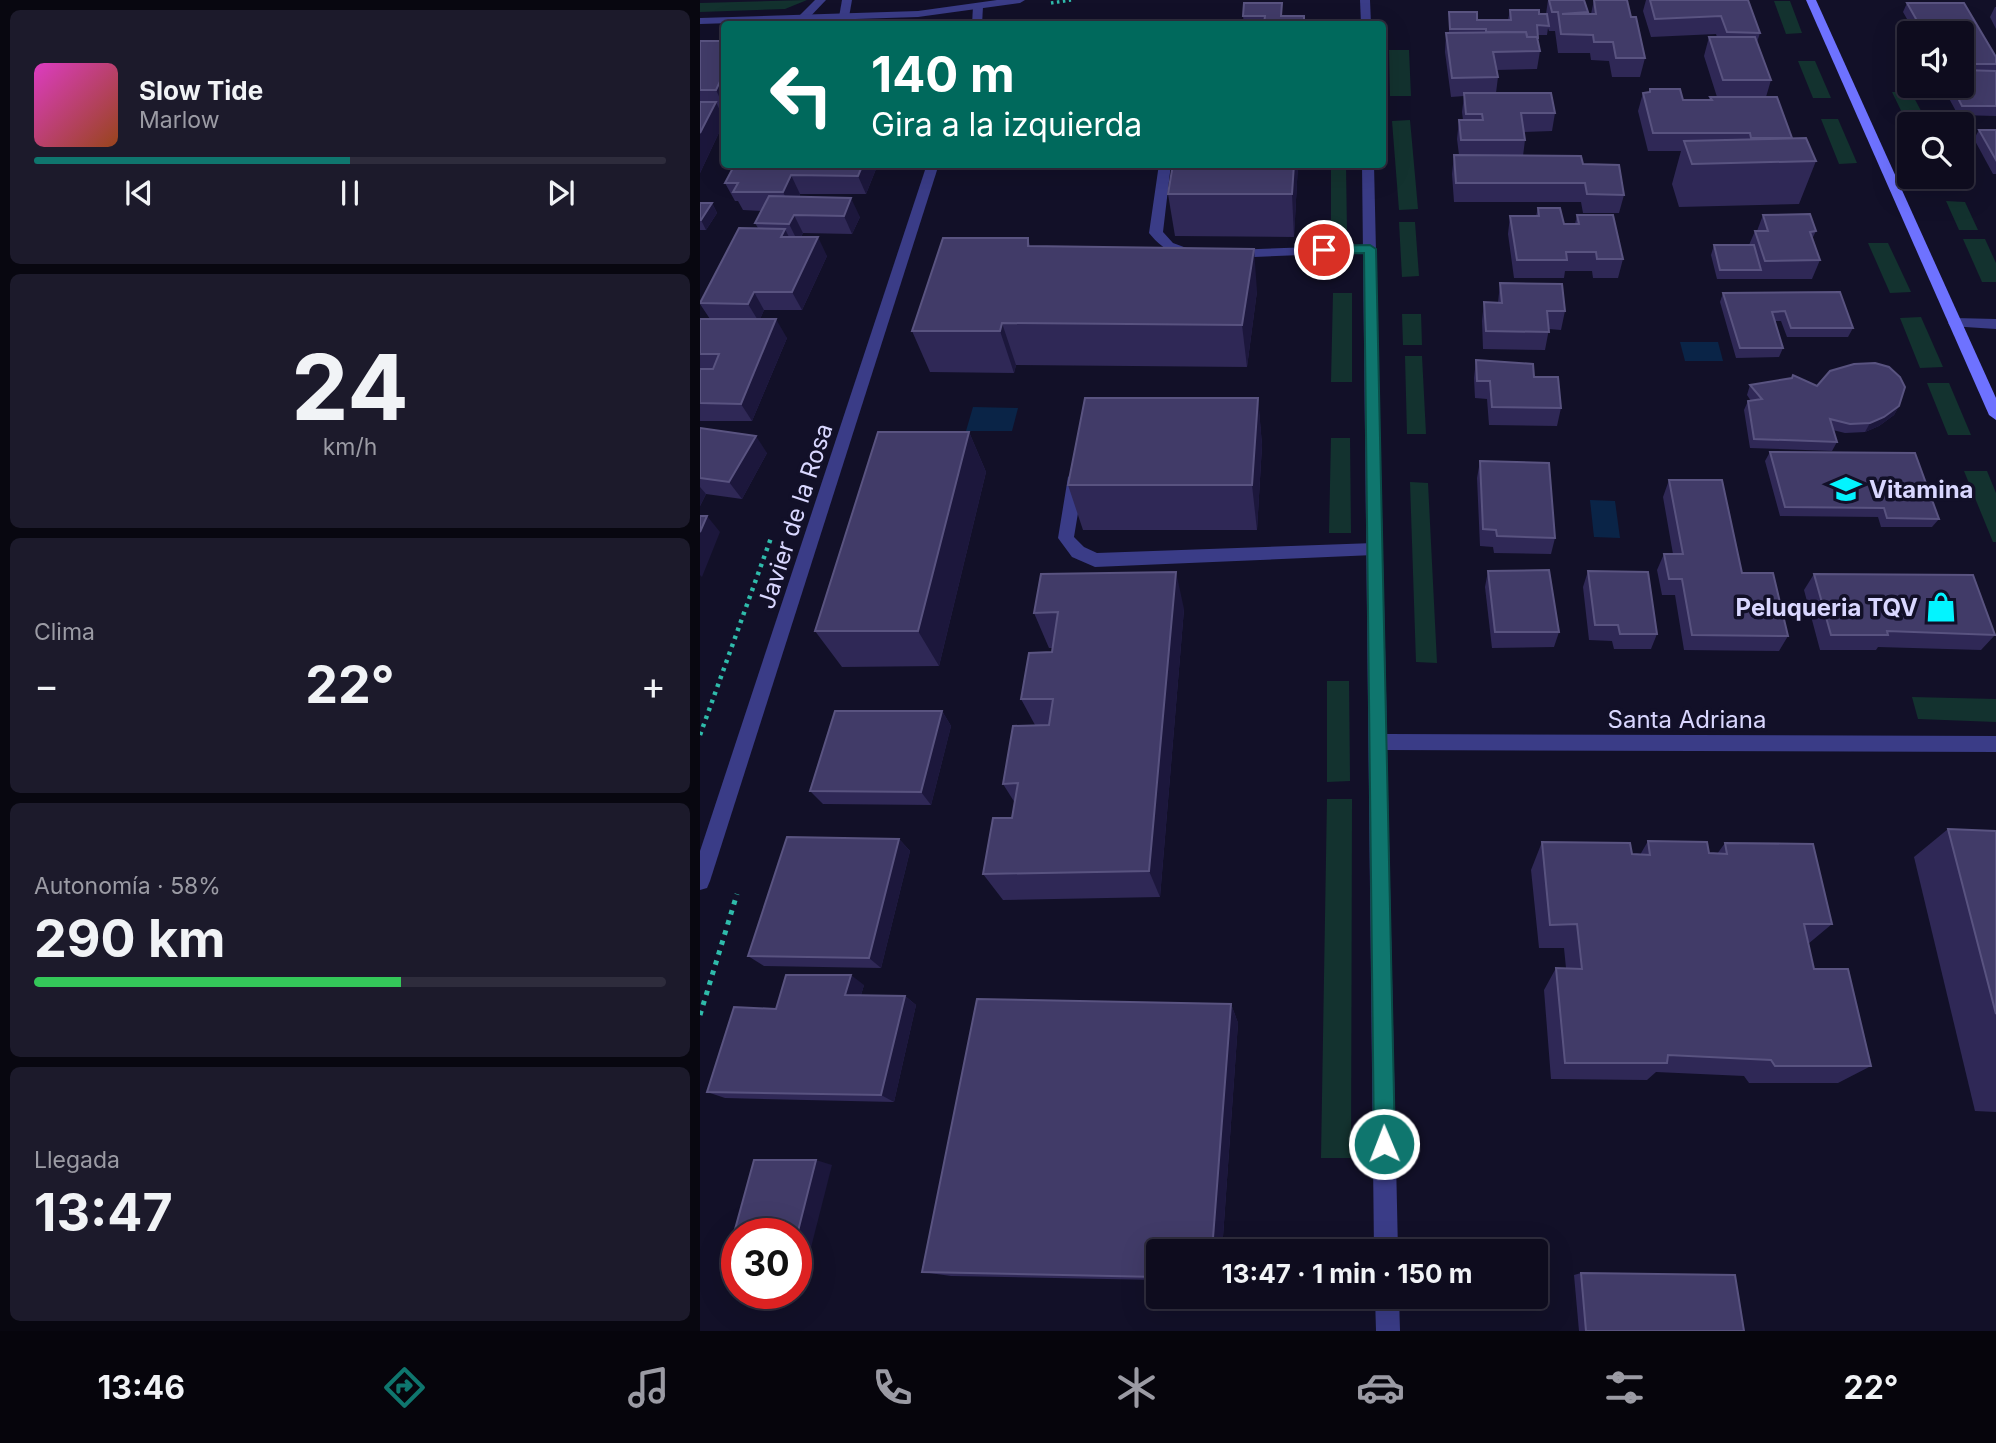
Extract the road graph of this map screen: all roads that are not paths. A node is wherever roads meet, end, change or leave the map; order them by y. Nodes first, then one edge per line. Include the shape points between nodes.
1 (821, 0) edge
2 (847, 0) edge
3 (1020, 0) edge
4 (1365, 0) edge
5 (1811, 0) edge
6 (978, 7) junction
7 (844, 18) junction
8 (802, 19) junction
9 (700, 21) edge
10 (977, 21) edge
11 (1366, 21) edge
12 (932, 168) edge
13 (1164, 168) edge
14 (1368, 168) edge
15 (1370, 249) junction
16 (1955, 323) junction
17 (1996, 324) edge
18 (1996, 415) edge
19 (1079, 461) edge
20 (1374, 549) junction
21 (1378, 742) junction
22 (1996, 744) edge
23 (700, 881) edge
24 (1386, 1239) edge
25 (1387, 1309) edge
26 (1388, 1331) edge

1 - 8 street
2 - 7 street
3 - 6 street
4 - 11 street
5 - 16 main road
6 - 7 street
6 - 10 street
7 - 8 street
8 - 9 street
12 - 23 street, Javier de la Rosa
13 - 15 street via 1156,233 1168,246 1190,256
14 - 15 street
15 - 20 street
16 - 17 street
16 - 18 main road
19 - 20 street via 1066,538 1078,552 1095,560
20 - 21 street
21 - 22 street, Santa Adriana
21 - 24 street
25 - 26 street

